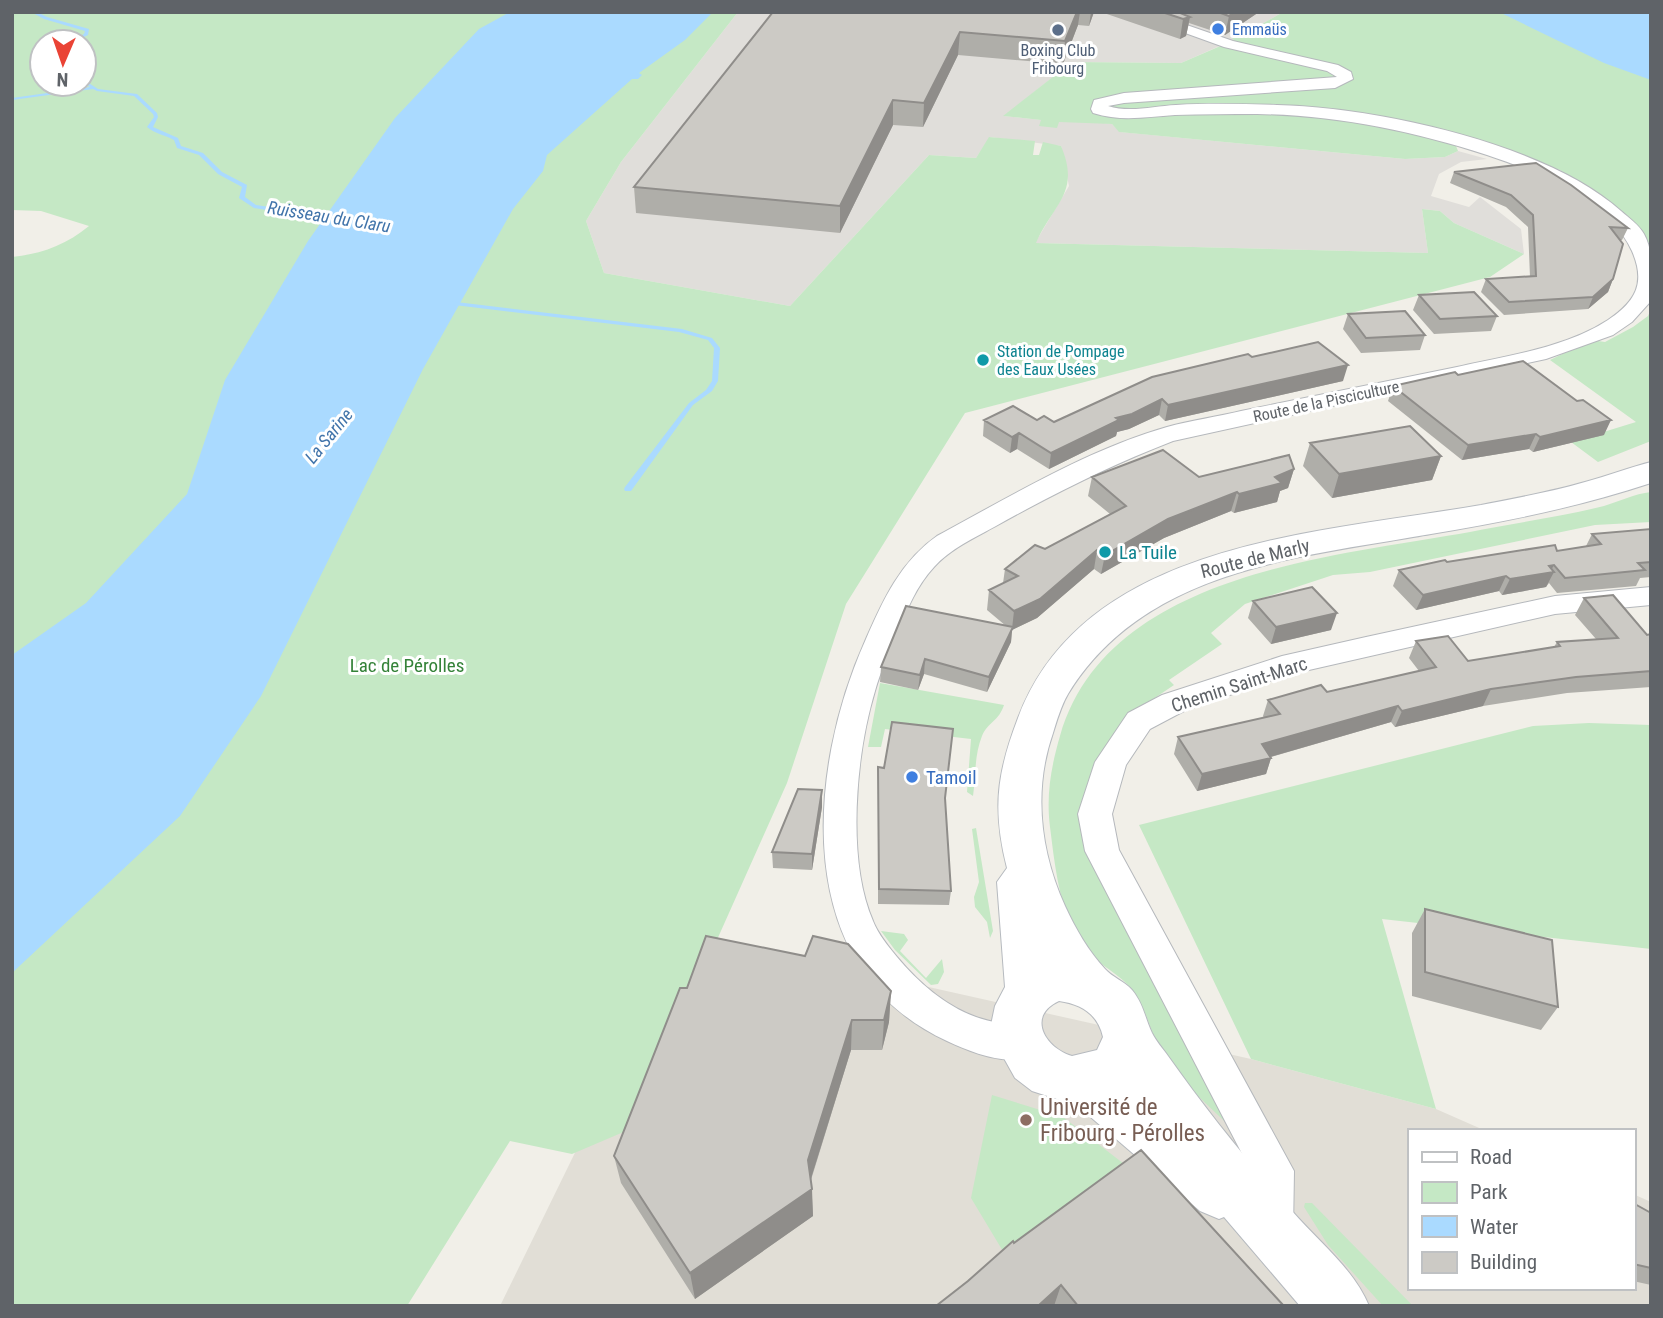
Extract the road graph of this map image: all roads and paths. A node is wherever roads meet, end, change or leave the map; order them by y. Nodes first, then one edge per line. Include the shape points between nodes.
1 (1134, 12) edge
2 (1651, 472) edge
3 (1651, 596) edge
4 (1020, 837) junction
5 (1088, 984) junction
6 (1030, 992) junction
7 (1128, 1040) junction
8 (1019, 1043) junction
9 (1078, 1080) junction
10 (1271, 1234) junction
11 (1340, 1306) edge

1 - 8 street, Route de la Pisciculture via 1229,44 1332,68 1345,79 1107,100 1097,107 1105,113 1218,109 1341,114 1409,127 1491,152 1539,167 1595,198 1638,242 1650,269 1649,281 1633,311 1600,334 1525,359 1159,438 1056,484 940,545 915,572 900,595 858,696 843,806 846,889 855,923 879,963 902,989 937,1018 971,1035
2 - 4 main road, Route de Marly via 1525,506 1269,551 1164,586 1101,627 1057,675 1040,706 1021,767
3 - 10 street, Chemin Saint-Marc via 1555,605 1282,666 1173,703 1139,721 1111,762 1095,814 1102,850 1273,1171
4 - 5 main road, Route de Marly via 1045,914 1065,955
4 - 6 main road, Route de Marly
5 - 6 main road via 1057,981
5 - 7 main road via 1113,1001
6 - 8 main road via 1016,1014
7 - 9 main road via 1118,1064 1107,1073
7 - 10 main road via 1186,1126
8 - 9 main road via 1043,1069
9 - 10 main road via 1105,1097
10 - 11 main road

